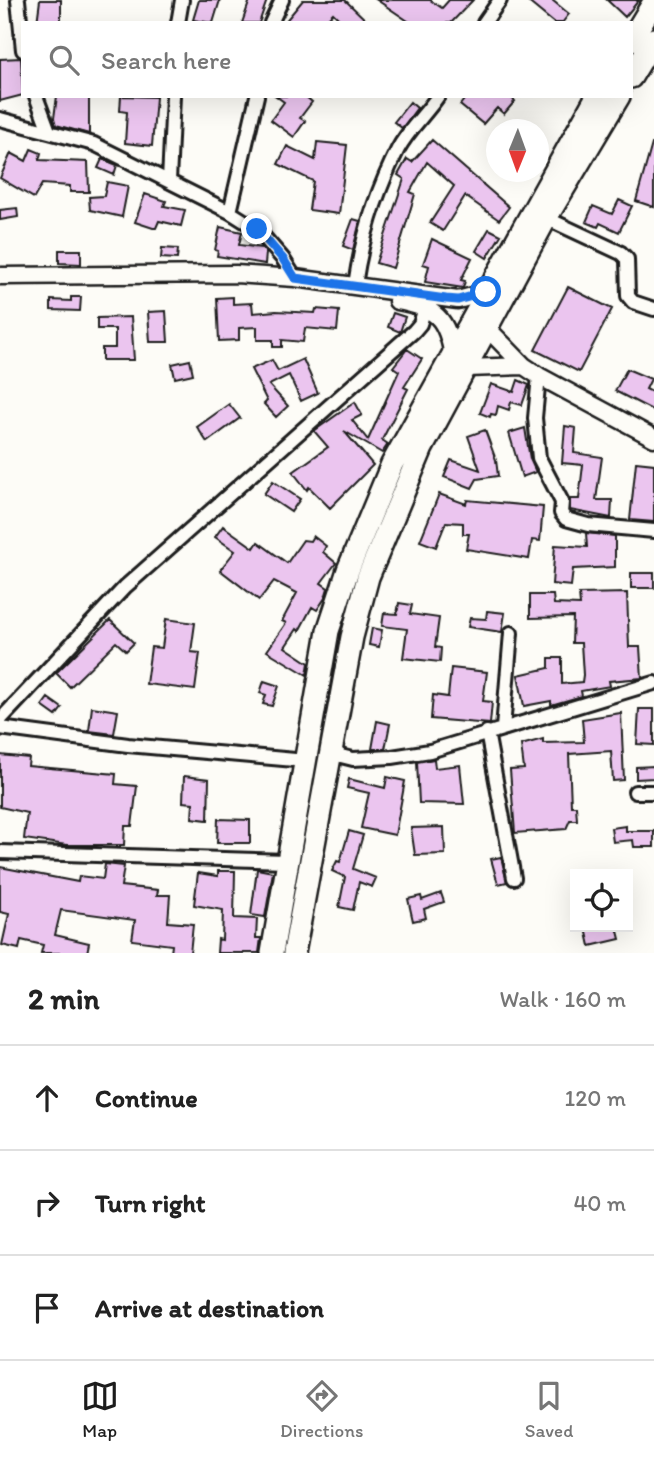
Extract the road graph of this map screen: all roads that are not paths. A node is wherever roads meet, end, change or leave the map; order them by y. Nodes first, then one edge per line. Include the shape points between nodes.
1 (18, 0) edge
2 (182, 0) edge
3 (282, 0) edge
4 (500, 0) edge
5 (654, 2) edge
6 (178, 21) edge
7 (272, 21) edge
8 (485, 21) edge
9 (21, 30) edge
10 (633, 37) edge
11 (654, 39) edge
12 (633, 74) edge
13 (37, 98) edge
14 (173, 98) edge
15 (257, 98) edge
16 (436, 98) edge
17 (596, 98) edge
18 (619, 98) edge
19 (0, 119) edge
20 (49, 131) junction
21 (169, 181) junction
22 (230, 212) junction
23 (546, 218) junction
24 (0, 276) edge
25 (295, 278) junction
26 (355, 285) junction
27 (0, 287) edge
28 (486, 292) junction
29 (425, 308) junction
30 (654, 309) edge
31 (488, 329) junction
32 (460, 363) junction
33 (524, 366) junction
34 (540, 376) junction
35 (654, 438) edge
36 (654, 531) edge
37 (511, 633) dead end
38 (654, 683) edge
39 (0, 720) edge
40 (0, 727) edge
41 (503, 728) junction
42 (487, 732) junction
43 (330, 747) junction
44 (306, 761) junction
45 (635, 792) dead end
46 (654, 792) edge
47 (0, 852) edge
48 (287, 861) junction
49 (513, 878) dead end
50 (272, 953) edge
51 (294, 953) edge

1 - 9 street
2 - 6 street
3 - 7 street
4 - 8 street
5 - 10 highway
11 - 12 highway
13 - 20 street
14 - 21 street
15 - 22 street
16 - 26 street via 399,147 376,198
17 - 28 highway
18 - 23 highway
19 - 20 street
20 - 21 street via 94,144
21 - 22 street
22 - 25 street via 257,229
23 - 30 street via 621,253 627,259 628,296
23 - 31 highway
24 - 25 street via 182,273
25 - 26 street
26 - 28 street via 458,300
27 - 29 street via 254,284 351,293
28 - 32 highway
29 - 32 street via 442,319
29 - 39 street via 414,331 125,587
31 - 32 highway
31 - 33 street
32 - 33 street
32 - 43 highway via 368,577
32 - 44 highway via 392,464 348,570 328,632
33 - 34 street
34 - 35 street
34 - 36 street via 535,418 539,458 566,519
37 - 41 street
38 - 41 street
40 - 44 street
41 - 42 street
42 - 43 street via 430,751 392,757 353,759
42 - 49 street
43 - 51 highway
44 - 48 highway
45 - 46 street
47 - 48 street
48 - 50 highway

